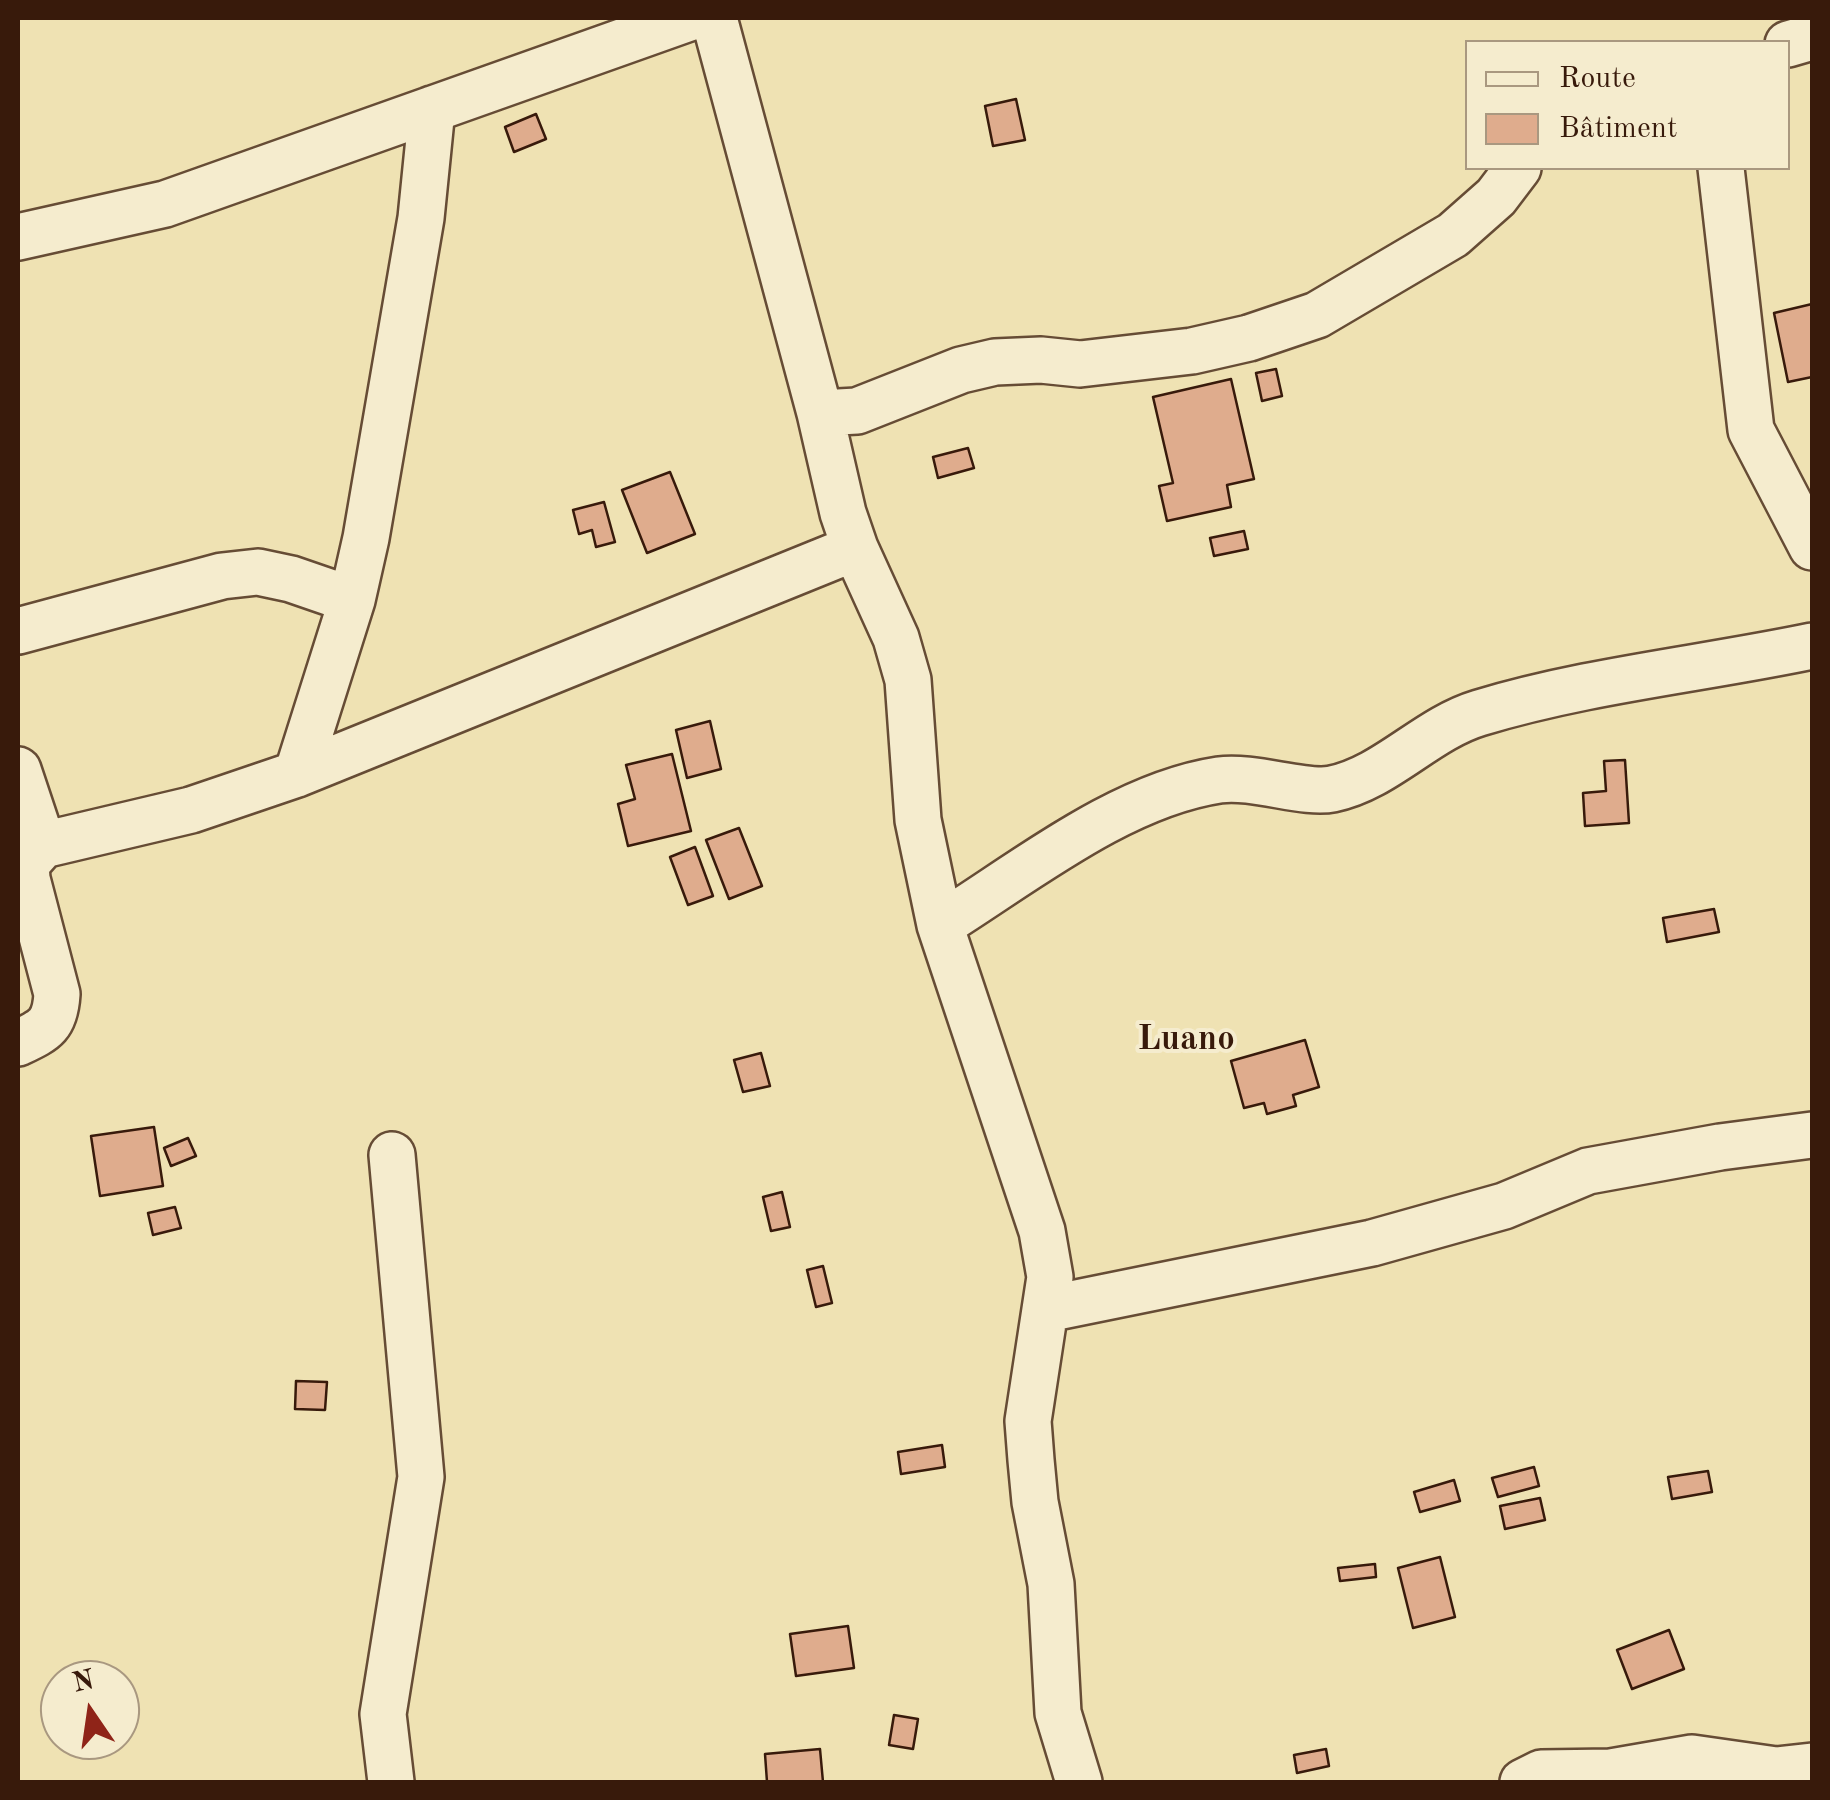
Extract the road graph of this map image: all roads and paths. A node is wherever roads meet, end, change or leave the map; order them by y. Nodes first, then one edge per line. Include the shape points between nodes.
1 (690, 18) edge
2 (714, 18) edge
3 (432, 109) junction
4 (1516, 170) edge
5 (1722, 170) edge
6 (18, 237) edge
7 (820, 413) junction
8 (1812, 547) edge
9 (855, 548) junction
10 (352, 600) junction
11 (18, 632) edge
12 (1812, 646) edge
13 (18, 770) edge
14 (297, 774) junction
15 (42, 845) junction
16 (940, 926) junction
17 (18, 1043) edge
18 (1812, 1135) edge
19 (392, 1155) dead end
20 (1047, 1309) junction
21 (1812, 1766) edge
22 (391, 1782) edge
23 (1079, 1782) edge
24 (1523, 1782) edge

1 - 3 street
2 - 7 street
3 - 6 street via 166,204
3 - 10 street via 383,452
4 - 7 street via 1453,235 1317,315 1192,351 1080,364 995,362 857,412
5 - 8 street via 1751,430
7 - 9 street
9 - 14 street
9 - 16 street via 908,680 918,820
10 - 11 street via 258,572
10 - 14 street
12 - 16 street via 1474,714 1328,790 1227,779 1188,785 1130,806
13 - 15 street
14 - 15 street via 191,810
15 - 17 street via 26,864 26,878 56,1013
16 - 20 street via 1042,1231 1050,1277
18 - 20 street via 1588,1172 1504,1206 1357,1246
19 - 22 street via 421,1477 384,1714
20 - 23 street via 1028,1422 1051,1584 1058,1713
21 - 24 street via 1776,1770 1692,1758 1610,1772 1541,1773

